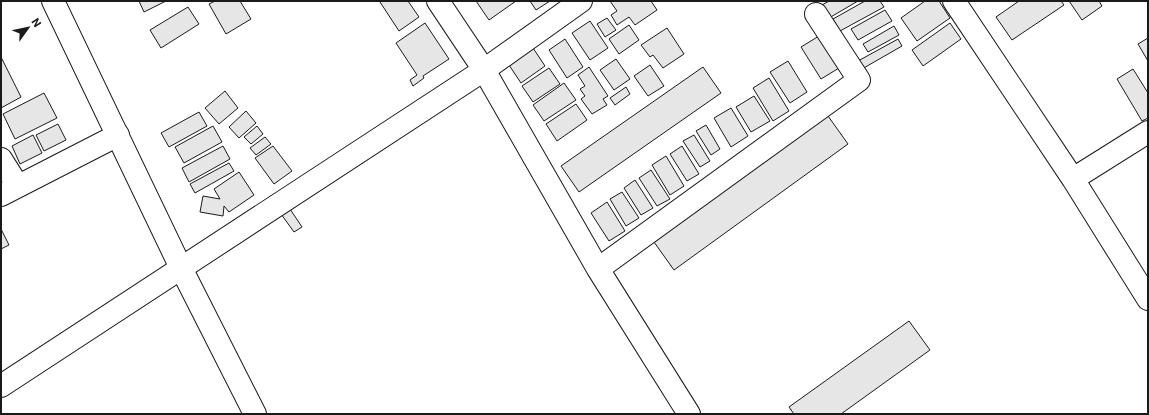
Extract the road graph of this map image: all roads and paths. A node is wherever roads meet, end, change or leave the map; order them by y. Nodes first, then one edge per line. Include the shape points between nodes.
1 (53, 1) edge
2 (438, 1) edge
3 (581, 1) edge
4 (954, 1) edge
5 (816, 14) dead end
6 (484, 70) junction
7 (1148, 132) edge
8 (118, 135) junction
9 (1, 159) edge
10 (1073, 179) junction
11 (10, 190) edge
12 (181, 268) junction
13 (598, 269) junction
14 (1148, 299) edge
15 (1, 386) edge
16 (255, 414) edge
17 (689, 414) edge

1 - 8 street
2 - 6 street
3 - 6 street
4 - 10 street
5 - 13 street via 859,80
6 - 12 street
6 - 13 street
7 - 10 street
8 - 11 street
8 - 12 street
9 - 11 street
10 - 14 street
12 - 15 street
12 - 16 street
13 - 17 street

